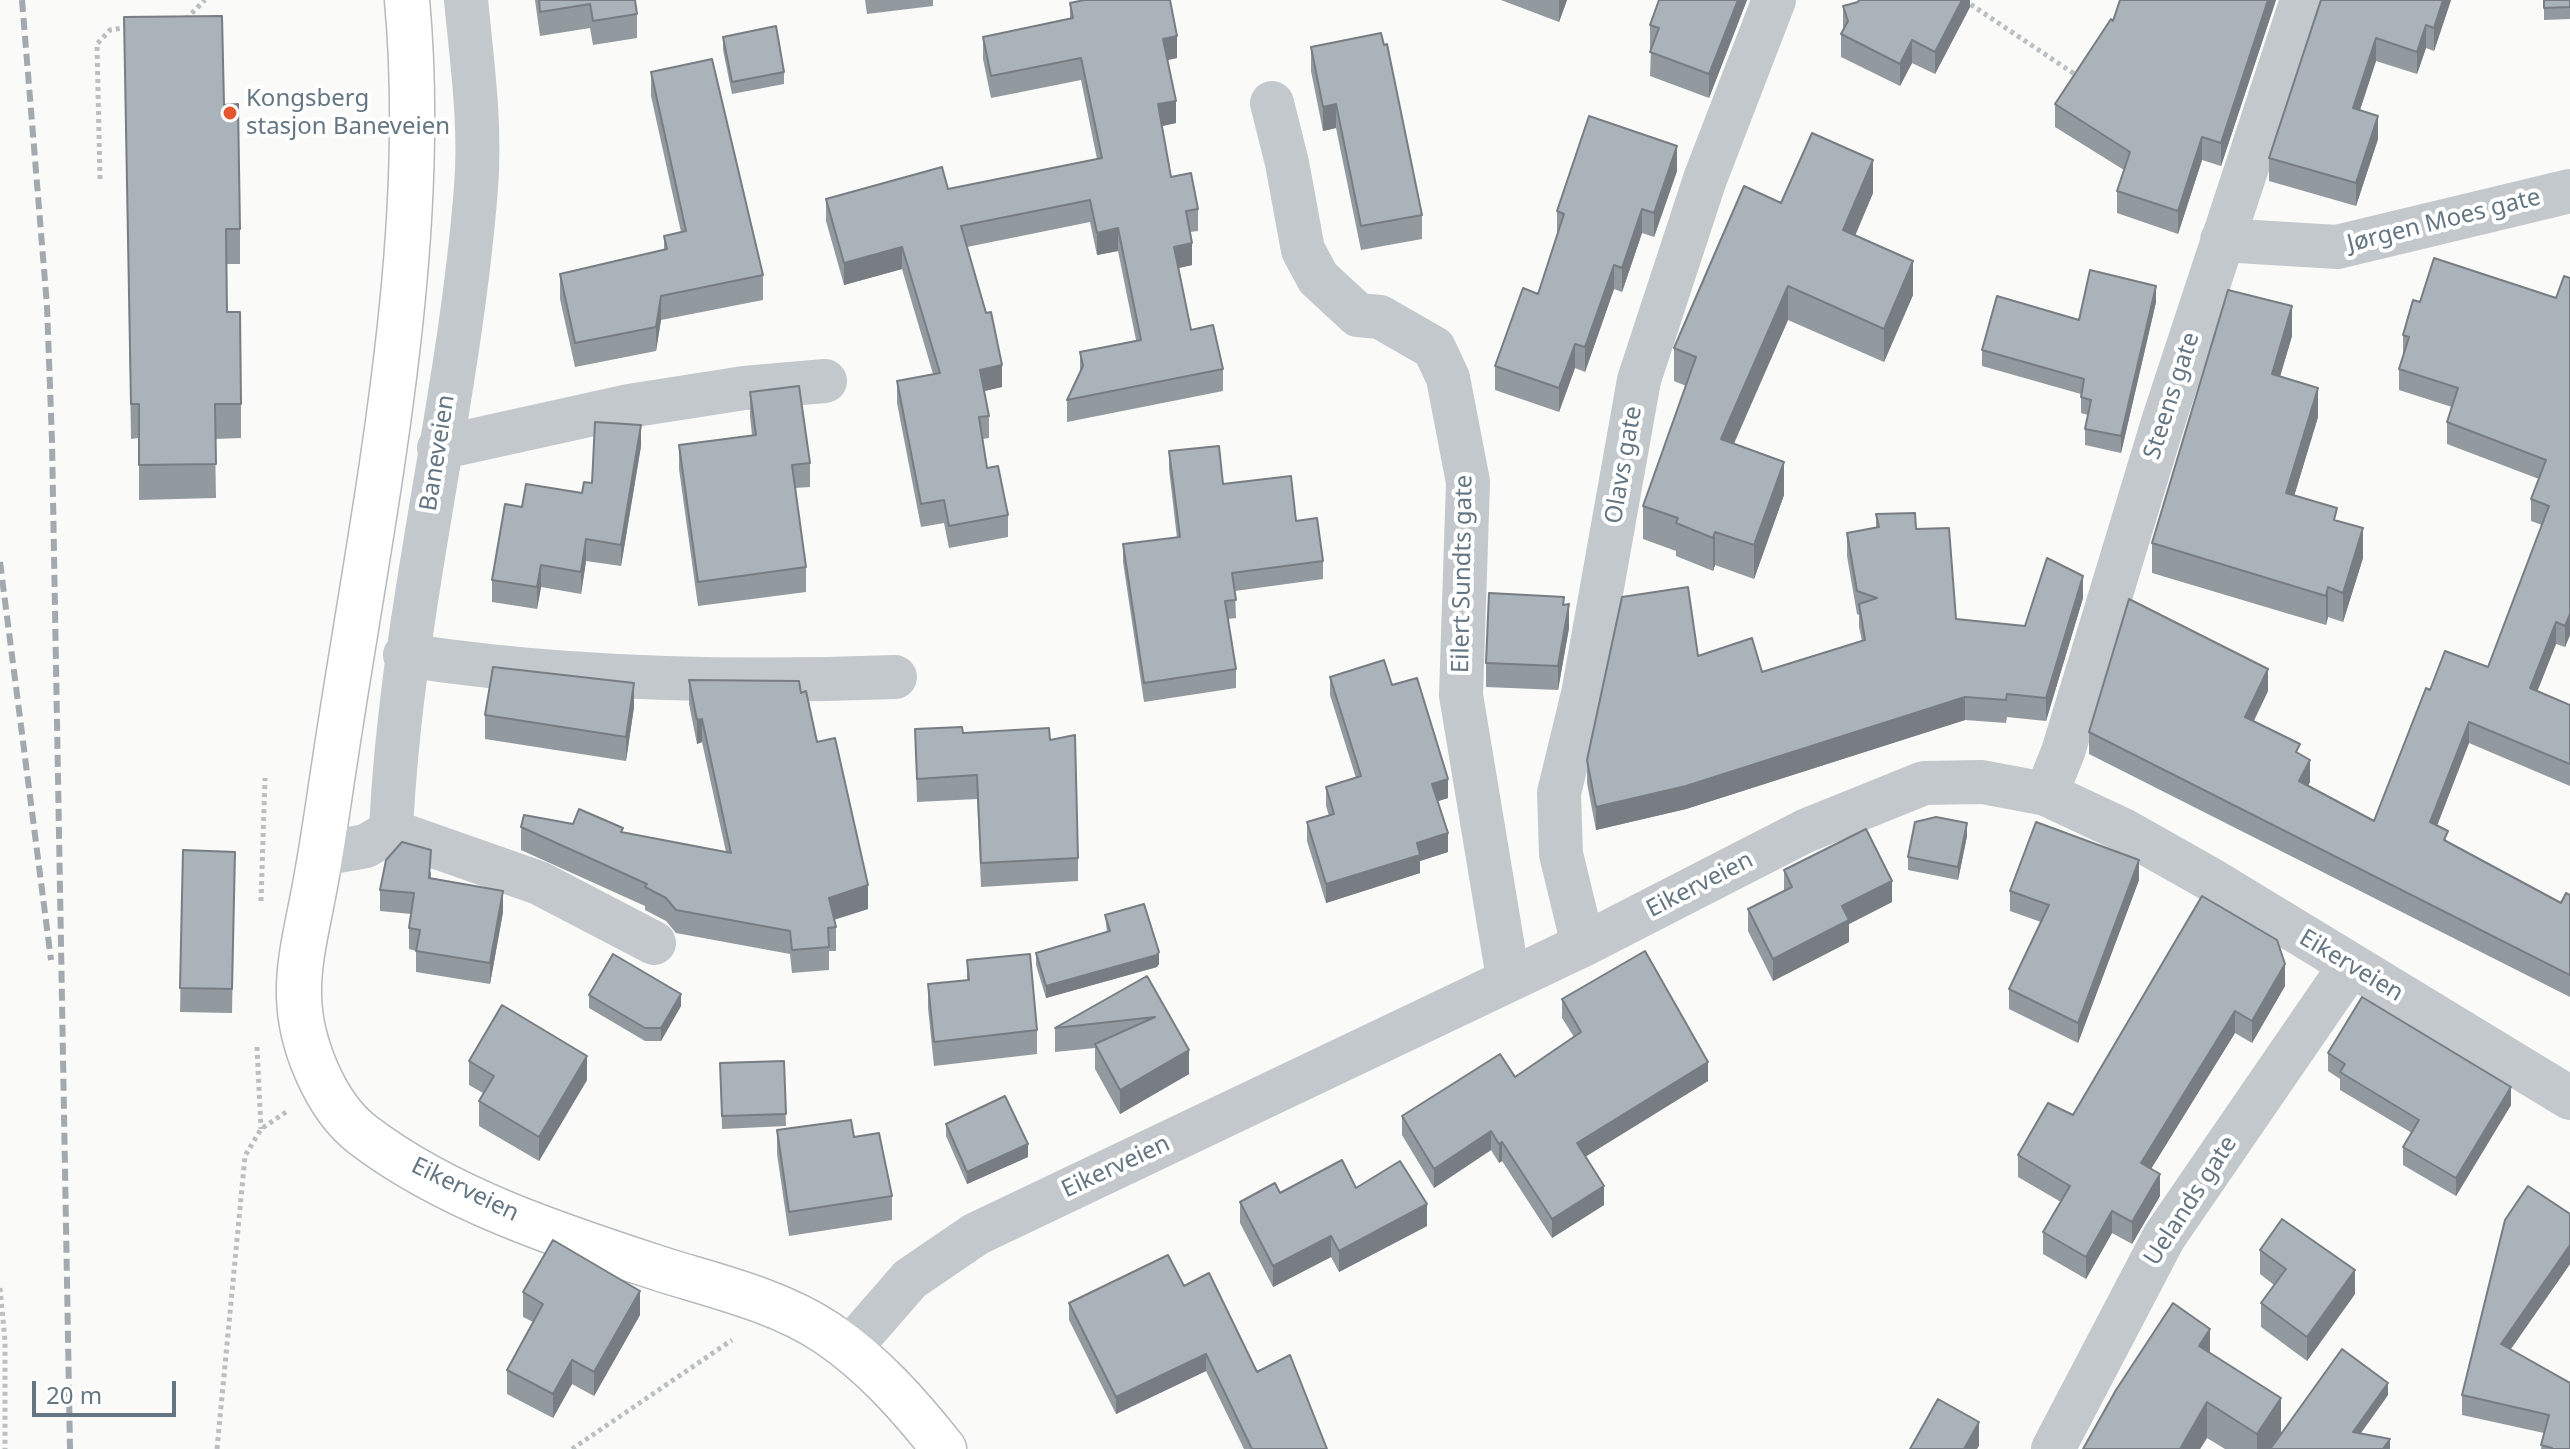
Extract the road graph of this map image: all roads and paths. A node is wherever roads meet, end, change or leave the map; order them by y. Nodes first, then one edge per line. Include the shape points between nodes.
1 (205, 0) edge
2 (407, 0) edge
3 (466, 0) edge
4 (1774, 0) edge
5 (1964, 0) edge
6 (2302, 0) edge
7 (174, 20) edge
8 (142, 25) edge
9 (2090, 85) edge
10 (1272, 103) dead end
11 (100, 179) dead end
12 (2570, 191) edge
13 (2222, 240) junction
14 (825, 381) dead end
15 (439, 448) junction
16 (405, 655) junction
17 (895, 677) dead end
18 (2046, 794) junction
19 (391, 831) junction
20 (321, 854) junction
21 (654, 943) dead end
22 (1583, 945) junction
23 (2350, 966) junction
24 (1508, 978) junction
25 (2570, 1098) edge
26 (287, 1111) dead end
27 (0, 1288) edge
28 (743, 1332) dead end
29 (849, 1349) junction
30 (5, 1449) edge
31 (217, 1449) edge
32 (572, 1449) edge
33 (944, 1449) edge
34 (2053, 1449) edge

1 - 7 path via 189,18
2 - 20 main road via 412,153 396,354
3 - 15 street, Baneveien via 476,186
4 - 22 street, Olavs gate via 1705,179 1639,380 1583,694 1559,793 1561,854
5 - 9 path
6 - 13 street, Steens gate
8 - 11 path via 110,30 97,44
10 - 24 street, Eilert Sundts gate via 1303,250 1318,278 1358,315 1380,317 1434,348 1448,378 1468,482 1461,695
12 - 13 street, Jørgen Moes gate via 2337,247
13 - 18 street, Steens gate
14 - 15 street via 629,406
15 - 16 street, Baneveien
16 - 17 street via 462,664 753,682
16 - 19 street, Baneveien
18 - 22 street, Eikerveien via 1982,782 1924,783 1805,831
18 - 23 street, Eikerveien via 2189,867
19 - 20 street via 366,846
19 - 21 street via 539,883
20 - 29 main road, Eikerveien via 299,998 325,1088 358,1131 466,1194 611,1252 768,1304
22 - 24 street, Eikerveien
23 - 25 street, Eikerveien
23 - 34 street, Uelands gate via 2164,1237
24 - 29 street, Eikerveien via 976,1234 910,1279
26 - 31 path via 261,1129 245,1156
27 - 30 path
28 - 32 path
29 - 33 main road, Eikerveien via 913,1410

